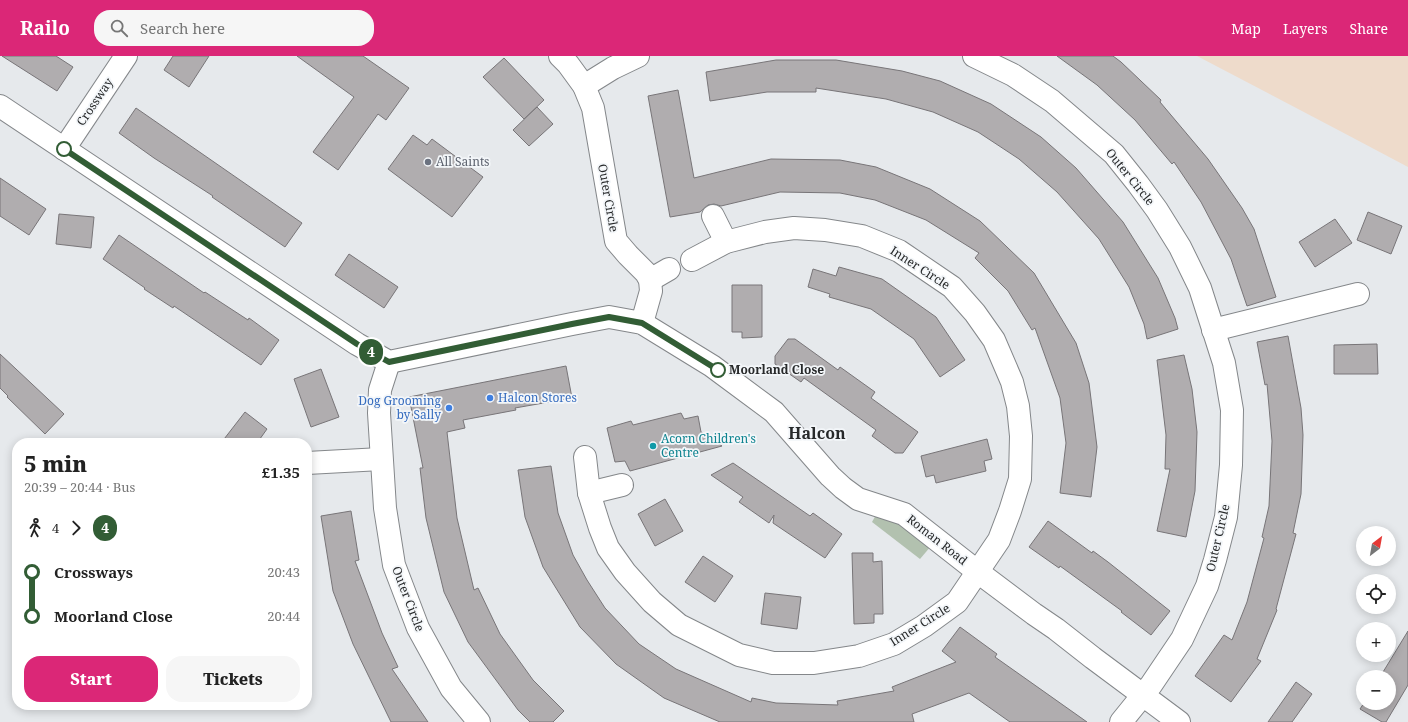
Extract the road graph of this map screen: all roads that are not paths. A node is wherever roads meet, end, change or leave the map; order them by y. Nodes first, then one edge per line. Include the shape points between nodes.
1 (126, 56) edge
2 (560, 56) edge
3 (638, 56) edge
4 (974, 56) edge
5 (584, 86) junction
6 (0, 106) edge
7 (64, 149) junction
8 (713, 216) dead end
9 (726, 242) junction
10 (692, 260) dead end
11 (669, 269) dead end
12 (650, 280) junction
13 (1358, 294) dead end
14 (642, 323) junction
15 (1214, 330) junction
16 (389, 362) junction
17 (585, 457) dead end
18 (381, 459) junction
19 (312, 463) edge
20 (622, 485) dead end
21 (589, 493) junction
22 (978, 572) junction
23 (1143, 696) junction
24 (479, 722) edge
25 (1121, 722) edge
26 (1179, 722) edge

1 - 7 street, Crossway
2 - 5 street, Outer Circle
3 - 5 street
4 - 15 street, Outer Circle via 1013,76 1052,101 1114,154 1157,210 1180,247 1200,288
5 - 12 street, Outer Circle via 593,108 616,241
6 - 7 street
7 - 16 street via 357,344
8 - 9 street
9 - 10 street, Inner Circle
9 - 22 street, Inner Circle via 764,232 794,228 862,236 899,251 952,287 975,313 994,340 1012,382 1022,436 1020,479 1010,511 999,540
11 - 12 street
12 - 14 street via 651,291
13 - 15 street
14 - 16 street, Roman Road via 609,317
14 - 22 street, Roman Road via 712,366 774,412 843,488 858,499 904,514
15 - 23 street, Outer Circle via 1224,363 1232,410 1231,465 1226,517 1207,586 1197,610 1182,639
16 - 18 street, Outer Circle via 380,390
17 - 21 street, Inner Circle
18 - 19 street
18 - 24 street, Outer Circle via 394,565 418,628 451,688
20 - 21 street
21 - 22 street, Inner Circle via 608,548 652,602 679,625 715,644 739,655 772,663 814,663 852,658 894,644 957,602
22 - 23 street, Roman Road
23 - 25 street, Outer Circle
23 - 26 street, Roman Road

